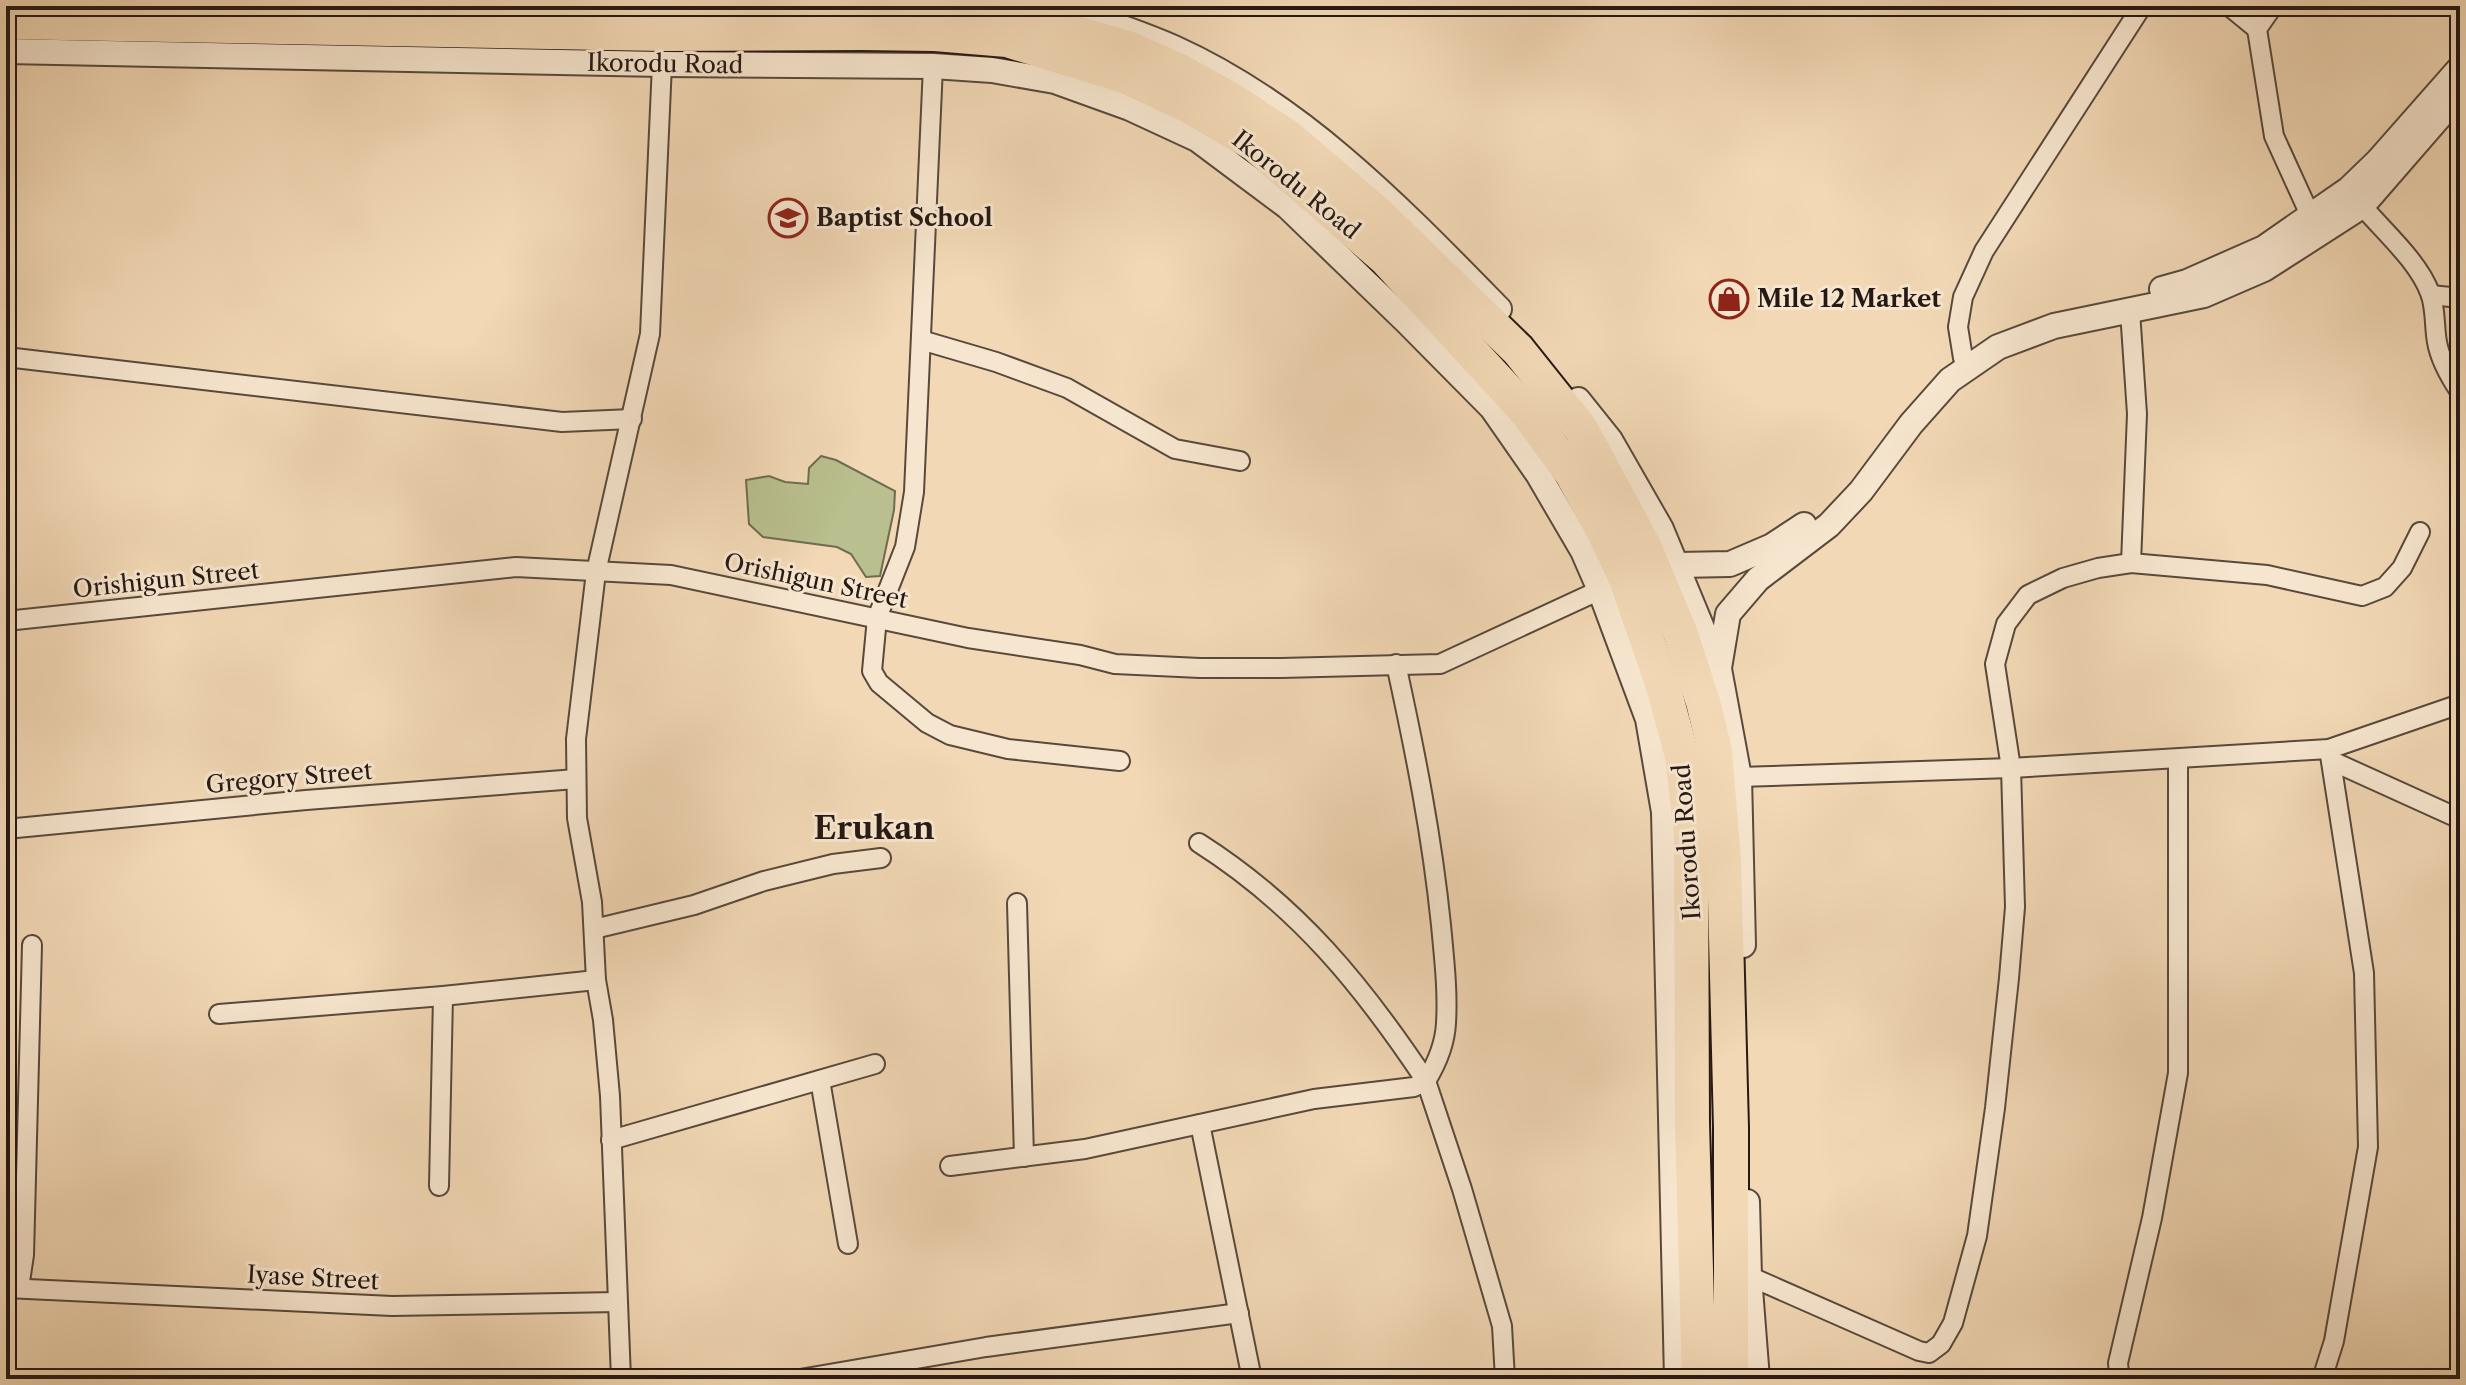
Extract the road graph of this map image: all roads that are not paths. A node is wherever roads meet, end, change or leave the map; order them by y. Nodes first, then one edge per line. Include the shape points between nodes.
1 (543, 6) edge
2 (1054, 6) edge
3 (2142, 6) edge
4 (2229, 6) edge
5 (2273, 6) edge
6 (6, 22) edge
7 (2257, 29) junction
8 (6, 51) edge
9 (662, 64) junction
10 (933, 66) junction
11 (2460, 68) edge
12 (2460, 93) edge
13 (2355, 198) junction
14 (2310, 215) junction
15 (2431, 295) junction
16 (2460, 298) edge
17 (2130, 311) junction
18 (921, 340) junction
19 (6, 357) edge
20 (1963, 358) junction
21 (2460, 392) edge
22 (632, 419) junction
23 (1240, 461) dead end
24 (2420, 532) dead end
25 (2131, 563) junction
26 (1678, 565) junction
27 (596, 572) junction
28 (1600, 590) junction
29 (877, 618) junction
30 (6, 621) edge
31 (1396, 664) junction
32 (1719, 669) junction
33 (2460, 704) edge
34 (2330, 755) junction
35 (2178, 759) junction
36 (1120, 761) dead end
37 (2011, 768) junction
38 (1739, 777) junction
39 (576, 779) junction
40 (2460, 819) edge
41 (6, 829) edge
42 (1199, 843) dead end
43 (881, 858) dead end
44 (1017, 903) dead end
45 (594, 929) junction
46 (32, 945) dead end
47 (596, 980) junction
48 (443, 996) junction
49 (219, 1014) dead end
50 (875, 1064) dead end
51 (820, 1080) junction
52 (1426, 1081) junction
53 (1692, 1123) junction
54 (1200, 1124) junction
55 (1731, 1128) junction
56 (611, 1140) junction
57 (1024, 1157) junction
58 (950, 1166) dead end
59 (439, 1186) dead end
60 (848, 1244) dead end
61 (1676, 1269) junction
62 (1749, 1276) junction
63 (13, 1288) edge
64 (617, 1302) junction
65 (1239, 1313) junction
66 (1714, 1321) junction
67 (621, 1379) edge
68 (800, 1379) edge
69 (1252, 1379) edge
70 (1505, 1379) edge
71 (1677, 1379) edge
72 (1699, 1379) edge
73 (1731, 1379) edge
74 (1757, 1379) edge
75 (2125, 1379) edge
76 (2322, 1379) edge

1 - 55 highway, Ikorodu Road via 936,7 1013,15 1068,29 1128,48 1232,100 1331,172 1425,258 1518,350 1581,429 1644,546 1680,632 1715,751 1724,860
2 - 26 street, Ikorodu Road via 1109,22 1198,61 1253,92 1344,159 1419,227 1536,348 1610,440
3 - 20 street via 1984,251 1963,297 1958,327
4 - 7 street
5 - 7 street
6 - 53 highway, Ikorodu Road via 876,33 1007,40 1127,77 1254,144 1386,259 1525,410 1572,474 1626,579 1682,756 1691,833
7 - 14 street via 2274,136
8 - 9 street, Ikorodu Road
9 - 10 street, Ikorodu Road
9 - 22 street via 650,334
10 - 18 street
10 - 28 street, Ikorodu Road via 1055,81 1130,108 1197,139 1288,207 1492,408 1546,487
11 - 13 street via 2378,161
12 - 13 street
13 - 14 street
13 - 15 street via 2416,265
13 - 17 street via 2264,269 2204,295
14 - 20 street via 2264,248 2187,282 2058,311 2001,332
15 - 16 street
15 - 21 street via 2437,345
17 - 25 street via 2137,414
17 - 32 street via 2054,326 1998,347 1950,380 1829,525 1758,579 1728,614
18 - 23 street via 1067,388 1175,449
18 - 29 street via 911,517 895,578
19 - 22 street via 562,422
20 - 26 street via 1921,393 1820,514 1772,546 1730,564
22 - 27 street
24 - 25 street via 2402,568 2385,587 2362,596 2267,575
25 - 37 street via 2063,578 2028,595 2006,624 1995,664
26 - 32 street, Ikorodu Road
27 - 29 street, Orishigun Street via 671,575
27 - 30 street, Orishigun Street via 516,567
27 - 39 street
28 - 31 street, Orishigun Street via 1440,664
28 - 61 street, Ikorodu Road via 1648,719 1664,812
29 - 31 street, Orishigun Street via 1115,664
29 - 36 street via 872,671 927,723 950,735 1008,749
31 - 52 street via 1423,788 1443,946 1446,1025 1441,1051
32 - 38 street, Ikorodu Road
33 - 34 street
34 - 35 street
34 - 40 street
34 - 76 street via 2364,973 2368,1147 2334,1341
35 - 37 street
35 - 75 street via 2178,1073 2118,1363
37 - 38 street
37 - 62 street via 2015,907 2008,992 1977,1236 1953,1323 1941,1344 1929,1353 1919,1351
38 - 62 street, Ikorodu Road
39 - 41 street, Gregory Street
39 - 45 street
42 - 52 street via 1236,866 1316,936 1381,1013
43 - 45 street via 764,881 694,905
44 - 57 street
45 - 47 street
46 - 63 street via 24,1255
47 - 48 street
47 - 56 street
48 - 49 street
48 - 59 street
50 - 51 street
51 - 56 street
51 - 60 street
52 - 54 street
52 - 70 street via 1502,1326
53 - 61 highway
53 - 66 highway, Ikorodu Road
54 - 57 street
54 - 65 street
55 - 62 highway
55 - 66 highway, Ikorodu Road
56 - 64 street
57 - 58 street
61 - 71 street, Ikorodu Road
62 - 74 street, Ikorodu Road
63 - 64 street, Iyase Street via 392,1306
64 - 67 street
65 - 68 street
65 - 69 street
66 - 72 highway, Ikorodu Road
66 - 73 highway, Ikorodu Road

